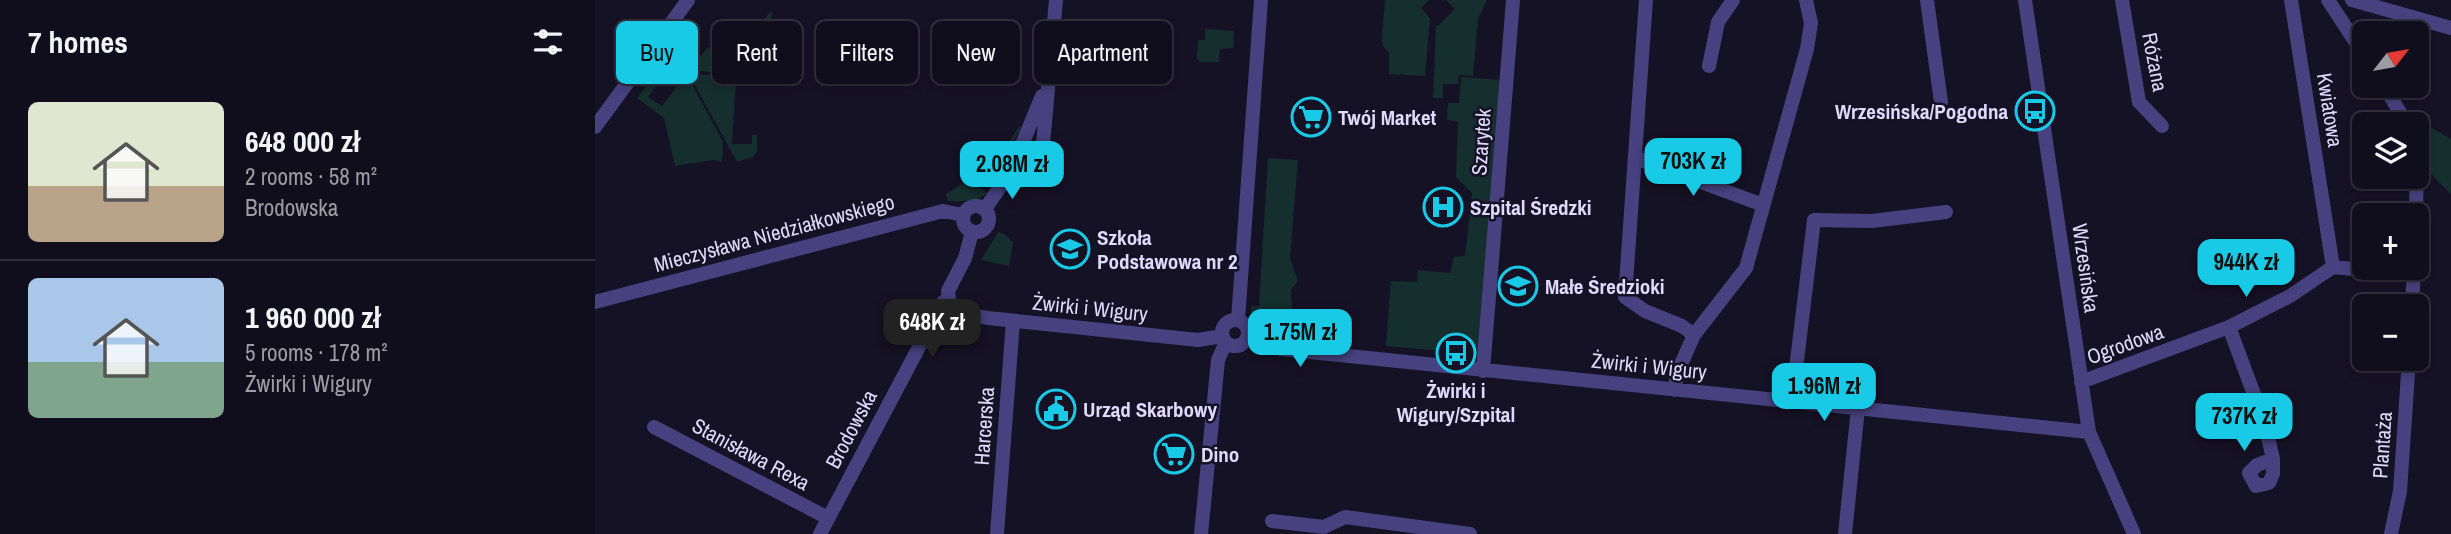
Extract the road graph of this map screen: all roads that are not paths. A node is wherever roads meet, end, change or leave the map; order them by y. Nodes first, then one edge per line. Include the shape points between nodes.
1 (688, 0) edge
2 (1056, 0) edge
3 (1261, 0) edge
4 (1513, 0) edge
5 (1646, 0) edge
6 (1733, 0) edge
7 (1806, 0) edge
8 (1927, 0) edge
9 (2025, 0) edge
10 (2122, 0) edge
11 (2291, 0) edge
12 (2327, 0) edge
13 (2352, 0) edge
14 (1054, 21) edge
15 (2451, 28) edge
16 (2352, 37) edge
17 (1709, 66) dead end
18 (1047, 84) joint
19 (1941, 102) dead end
20 (2162, 126) dead end
21 (595, 127) edge
22 (1636, 158) junction
23 (1040, 177) dead end
24 (1763, 205) junction
25 (985, 209) junction
26 (1946, 212) dead end
27 (963, 215) junction
28 (972, 232) junction
29 (2333, 267) junction
30 (2352, 268) edge
31 (595, 302) edge
32 (949, 306) junction
33 (1238, 320) junction
34 (1013, 321) junction
35 (2229, 327) junction
36 (1694, 335) junction
37 (1247, 338) junction
38 (1224, 339) junction
39 (1483, 371) junction
40 (2408, 371) edge
41 (2081, 382) junction
42 (1674, 390) junction
43 (1792, 402) junction
44 (1858, 408) junction
45 (654, 427) dead end
46 (2089, 432) junction
47 (2273, 459) dead end
48 (828, 518) junction
49 (1272, 521) dead end
50 (1461, 533) edge
51 (820, 534) edge
52 (997, 534) edge
53 (1201, 534) edge
54 (1845, 534) edge
55 (2134, 534) edge
56 (2391, 534) edge

1 - 21 street
2 - 14 street
3 - 33 street
4 - 39 street, Szarytek
5 - 22 street
6 - 17 street via 1718,22
7 - 24 street via 1811,23 1807,49
8 - 19 street
9 - 41 street, Wrzesińska
10 - 20 street, Różana via 2139,102
11 - 29 street, Kwiatowa
12 - 16 street
13 - 15 street
18 - 23 street
18 - 25 street via 1011,171
22 - 24 street
22 - 36 street via 1625,297
24 - 36 street via 1747,268
25 - 27 street via 972,206
25 - 28 street via 989,222 985,229
26 - 43 street via 1873,221 1814,220
27 - 28 street
27 - 31 street, Mieczysława Niedziałkowskiego via 943,211
28 - 32 street, Brodowska via 948,291
29 - 30 street
29 - 35 street, Ogrodowa via 2290,296
32 - 34 street, Żwirki i Wigury via 963,314
32 - 48 street, Brodowska via 936,315
33 - 37 street via 1247,327
33 - 38 street via 1224,326
34 - 38 street, Żwirki i Wigury
34 - 52 street, Harcerska
35 - 41 street, Ogrodowa
35 - 47 street
36 - 42 street
37 - 38 street via 1240,345 1230,345
37 - 39 street, Żwirki i Wigury via 1281,349
38 - 53 street
39 - 42 street, Żwirki i Wigury
40 - 56 street, Plantaża via 2400,491
41 - 46 street, Wrzesińska
42 - 43 street, Żwirki i Wigury
43 - 44 street, Żwirki i Wigury
44 - 46 street, Żwirki i Wigury
44 - 54 street
45 - 48 street, Stanisława Rexa
46 - 55 street, Wrzesińska
48 - 51 street, Brodowska
49 - 50 street via 1324,527 1345,517

